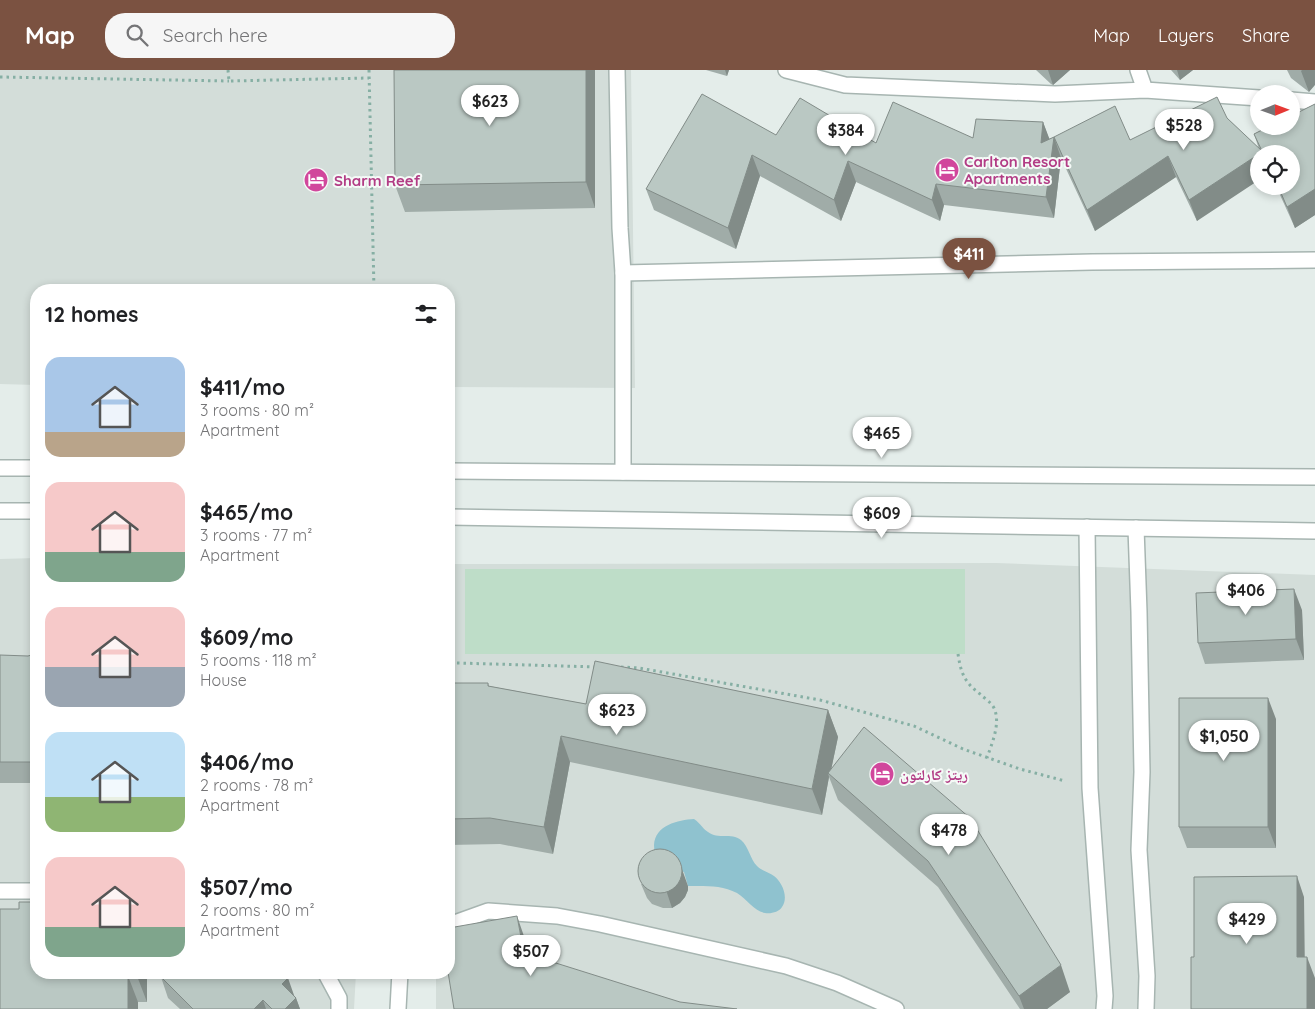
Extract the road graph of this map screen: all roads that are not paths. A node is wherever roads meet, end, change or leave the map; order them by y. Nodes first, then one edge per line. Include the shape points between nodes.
1 (617, 70) edge
2 (786, 70) edge
3 (1138, 70) edge
4 (1145, 90) junction
5 (1250, 97) edge
6 (1300, 101) edge
7 (1315, 102) edge
8 (1315, 260) edge
9 (623, 273) junction
10 (0, 468) edge
11 (30, 468) edge
12 (455, 471) edge
13 (623, 472) junction
14 (1315, 477) edge
15 (0, 511) edge
16 (30, 511) edge
17 (455, 517) edge
18 (1087, 527) junction
19 (1136, 528) junction
20 (1315, 531) edge
21 (0, 891) edge
22 (30, 891) edge
23 (455, 922) edge
24 (329, 979) edge
25 (400, 979) edge
26 (339, 1009) edge
27 (398, 1009) edge
28 (896, 1009) edge
29 (1104, 1009) edge
30 (1146, 1009) edge

1 - 9 street
2 - 4 street via 845,85 1055,94
3 - 4 street
4 - 5 street
6 - 7 street
8 - 9 street
9 - 13 street
10 - 11 street
12 - 13 street
13 - 14 street
15 - 16 street
17 - 18 street
18 - 19 street
18 - 29 street via 1090,788
19 - 20 street
19 - 30 street via 1142,772 1139,850
21 - 22 street
23 - 28 street via 488,911 557,916 600,924 786,966 837,983
24 - 26 street via 339,998
25 - 27 street

